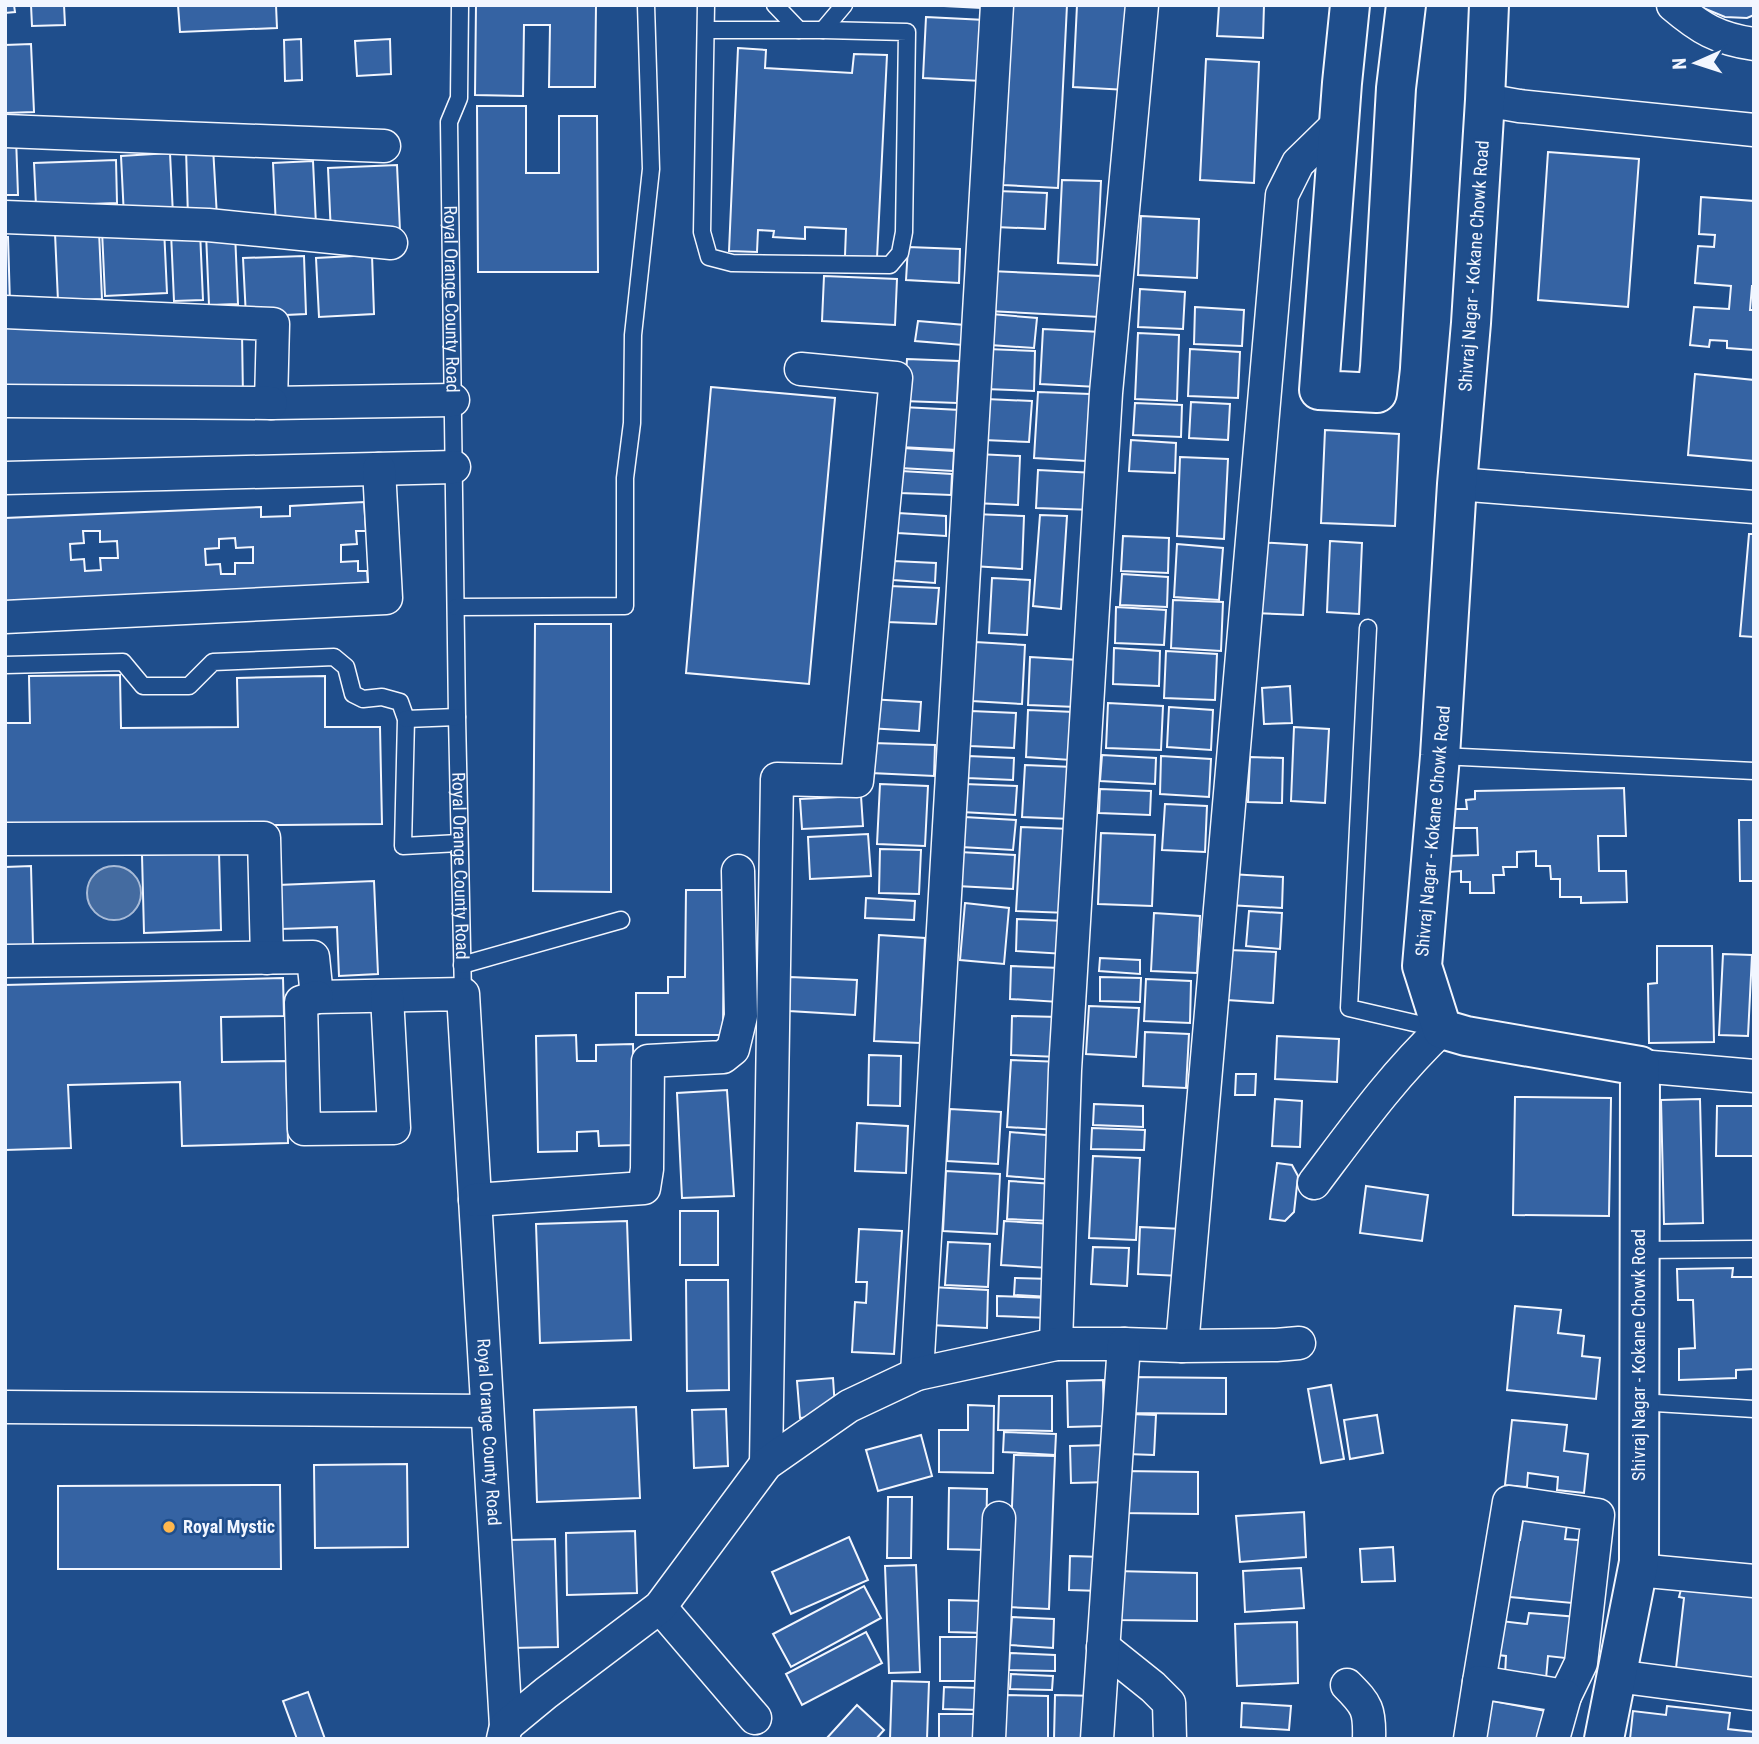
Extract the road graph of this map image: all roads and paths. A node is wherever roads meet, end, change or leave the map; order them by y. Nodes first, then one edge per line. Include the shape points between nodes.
1 (460, 5) edge
2 (646, 5) edge
3 (706, 5) edge
4 (775, 5) edge
5 (844, 5) edge
6 (997, 5) edge
7 (1142, 5) edge
8 (1350, 5) edge
9 (1406, 5) edge
10 (1489, 5) edge
11 (1673, 5) edge
12 (706, 30) junction
13 (799, 30) junction
14 (823, 30) junction
15 (1754, 44) edge
16 (1342, 83) junction
17 (1396, 88) junction
18 (1485, 100) junction
19 (1339, 123) junction
20 (1754, 130) edge
21 (5, 131) edge
22 (384, 146) dead end
23 (5, 217) edge
24 (391, 243) dead end
25 (5, 312) edge
26 (801, 369) dead end
27 (453, 400) junction
28 (5, 401) edge
29 (271, 403) junction
30 (454, 467) junction
31 (379, 469) junction
32 (5, 478) edge
33 (1457, 484) junction
34 (1754, 508) edge
35 (456, 607) junction
36 (5, 617) edge
37 (1368, 628) dead end
38 (5, 665) edge
39 (457, 717) junction
40 (406, 719) junction
41 (1440, 756) junction
42 (1754, 771) edge
43 (5, 839) edge
44 (459, 843) junction
45 (738, 871) dead end
46 (621, 920) dead end
47 (267, 958) junction
48 (5, 961) edge
49 (462, 980) junction
50 (387, 996) junction
51 (317, 997) junction
52 (1442, 1029) junction
53 (1640, 1066) junction
54 (1754, 1076) edge
55 (1314, 1183) dead end
56 (475, 1200) junction
57 (1754, 1249) edge
58 (1639, 1250) junction
59 (1124, 1343) junction
60 (1299, 1343) dead end
61 (1056, 1344) junction
62 (1182, 1346) junction
63 (917, 1374) junction
64 (1639, 1402) junction
65 (5, 1407) edge
66 (1754, 1409) edge
67 (487, 1410) junction
68 (766, 1464) junction
69 (999, 1518) dead end
70 (1637, 1570) junction
71 (1754, 1581) edge
72 (660, 1607) junction
73 (1103, 1647) junction
74 (1616, 1676) junction
75 (1479, 1682) junction
76 (1347, 1685) dead end
77 (1754, 1694) edge
78 (1565, 1696) junction
79 (755, 1718) dead end
80 (504, 1732) edge
81 (989, 1739) edge
82 (1097, 1739) edge
83 (1170, 1739) edge
84 (1369, 1739) edge
85 (1470, 1739) edge
86 (1553, 1739) edge
87 (1604, 1739) edge

1 - 27 lane, Royal Orange County Road via 459,98 449,122
2 - 35 lane via 651,169 633,335 632,423 625,478 625,606
3 - 12 lane
4 - 13 lane
5 - 14 lane
6 - 63 street
7 - 61 street via 1106,393 1066,1056
8 - 16 street
9 - 17 street
10 - 18 street, Shivraj Nagar - Kokane Chowk Road
11 - 15 street via 1713,34
12 - 13 lane
12 - 14 lane via 702,232 709,257 732,262 890,265 901,253 904,232 907,33
13 - 14 lane
16 - 17 street
16 - 19 street
17 - 19 street via 1377,393 1319,390
18 - 20 street
18 - 33 street, Shivraj Nagar - Kokane Chowk Road
19 - 62 street via 1298,163 1282,195
21 - 22 street
23 - 24 street via 208,225
25 - 29 street via 273,324
26 - 68 street via 896,378 857,781 777,779
27 - 29 street
27 - 30 lane, Royal Orange County Road
28 - 29 street
30 - 31 street
30 - 35 lane, Royal Orange County Road
31 - 32 street
31 - 36 street via 386,598
33 - 34 street
33 - 41 street, Shivraj Nagar - Kokane Chowk Road
35 - 39 lane, Royal Orange County Road
37 - 52 lane via 1349,1008
38 - 40 lane via 122,662 143,686 189,686 212,662 334,657 346,667 353,694 400,702
39 - 40 lane
39 - 44 lane, Royal Orange County Road
40 - 44 lane via 403,846
41 - 42 lane
41 - 52 street, Shivraj Nagar - Kokane Chowk Road via 1422,966
43 - 47 street via 264,838
44 - 49 lane, Royal Orange County Road
45 - 56 street via 741,1016 733,1049 723,1057 648,1061 644,1188
46 - 49 lane
47 - 48 street
47 - 51 street via 313,957
49 - 50 street
49 - 56 street, Royal Orange County Road
50 - 51 street
50 - 51 street via 394,1128 304,1129 301,1002
52 - 53 street
52 - 55 street via 1371,1107
53 - 54 street
53 - 58 street, Shivraj Nagar - Kokane Chowk Road
56 - 67 street, Royal Orange County Road
57 - 58 lane
58 - 64 street, Shivraj Nagar - Kokane Chowk Road
59 - 61 street
59 - 62 street
59 - 73 street
60 - 62 street
61 - 63 street
63 - 68 street via 849,1406
64 - 66 lane
64 - 70 street, Shivraj Nagar - Kokane Chowk Road
65 - 67 street
67 - 80 street, Royal Orange County Road
68 - 72 street
69 - 81 street
70 - 71 street
70 - 74 street, Shivraj Nagar - Kokane Chowk Road
72 - 79 street
72 - 80 street via 545,1693
73 - 82 street
73 - 83 street via 1169,1703
74 - 77 street
74 - 87 street, Shivraj Nagar - Kokane Chowk Road
75 - 78 street
75 - 78 street via 1508,1502 1598,1515 1581,1663
75 - 85 street
76 - 84 street via 1370,1716
78 - 86 street

